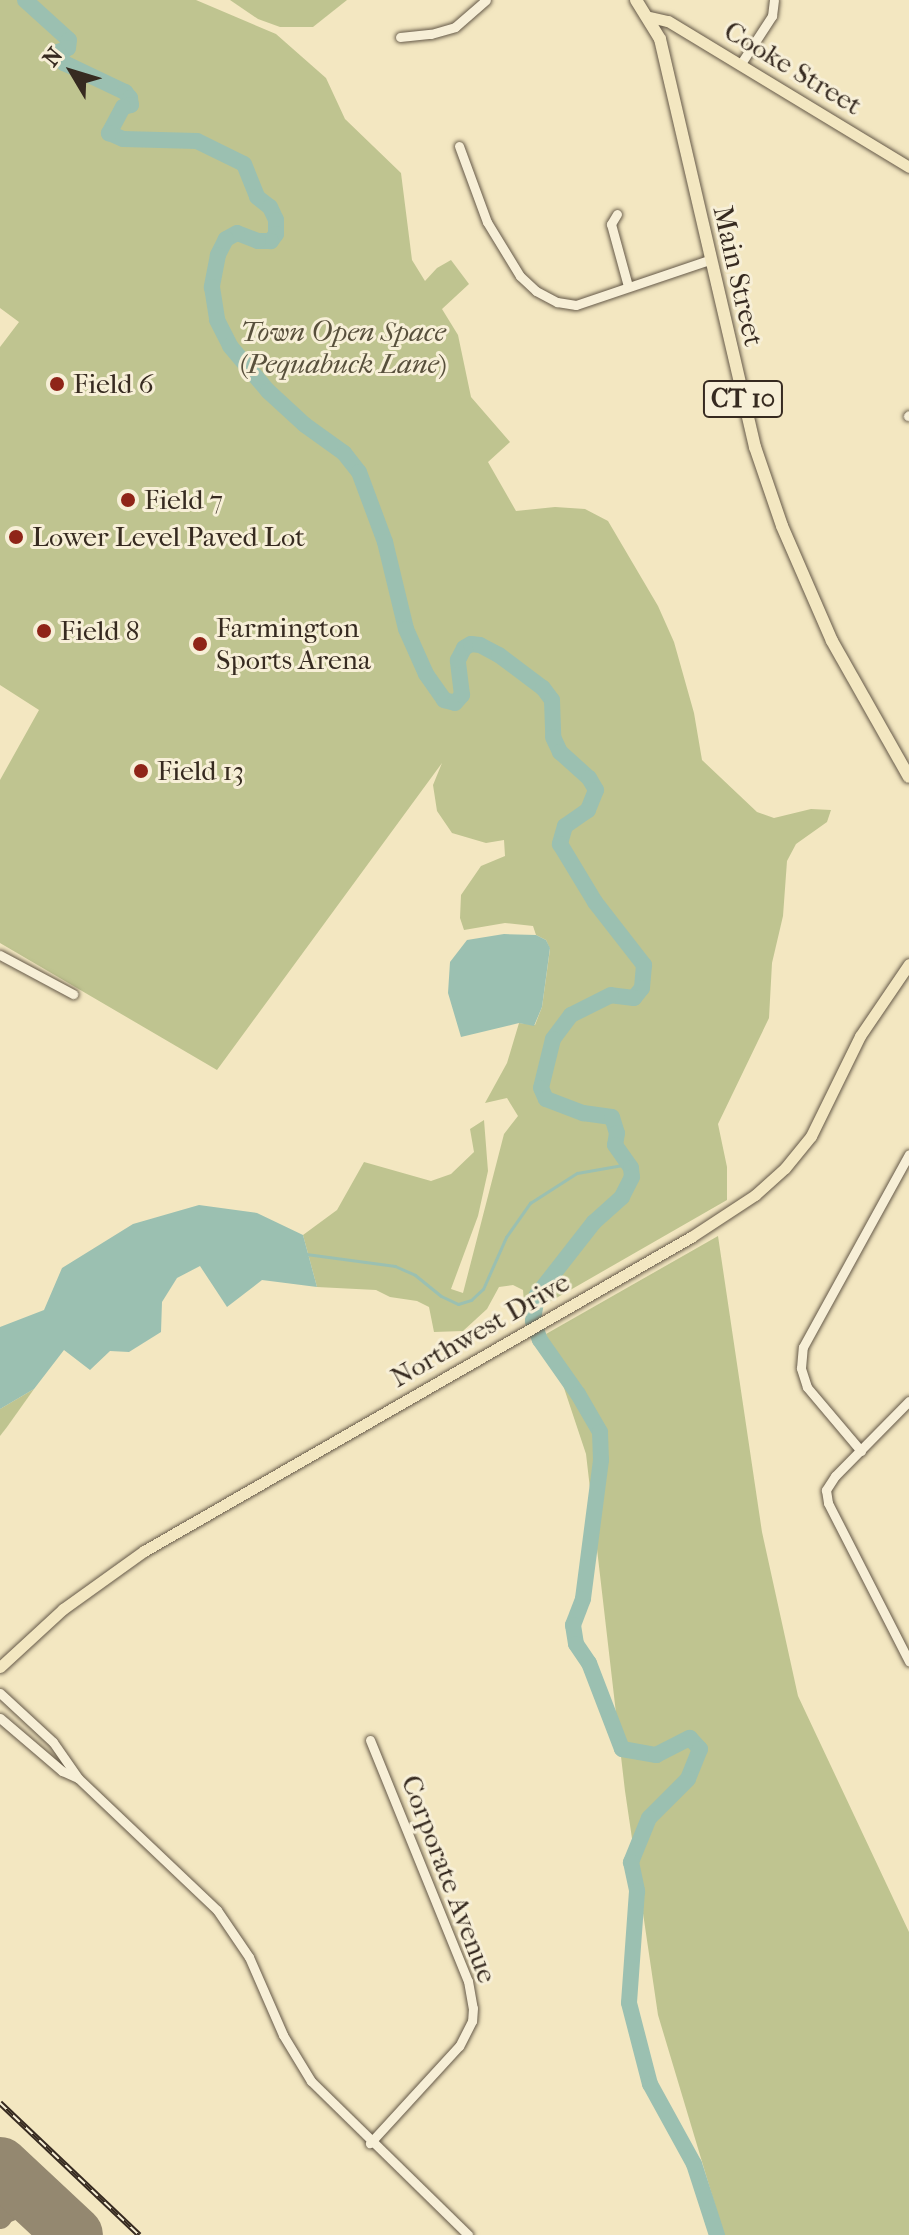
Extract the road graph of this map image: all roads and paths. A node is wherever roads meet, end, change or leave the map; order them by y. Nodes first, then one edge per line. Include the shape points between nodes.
1 (486, 0) edge
2 (636, 0) edge
3 (774, 0) edge
4 (650, 17) junction
5 (400, 37) dead end
6 (740, 65) junction
7 (459, 146) dead end
8 (909, 167) edge
9 (617, 214) dead end
10 (709, 260) junction
11 (628, 286) junction
12 (909, 777) edge
13 (0, 955) edge
14 (909, 964) edge
15 (73, 994) dead end
16 (909, 1154) edge
17 (909, 1401) edge
18 (861, 1451) junction
19 (909, 1661) edge
20 (0, 1667) edge
21 (0, 1693) edge
22 (0, 1718) edge
23 (370, 1740) dead end
24 (78, 1778) junction
25 (370, 2143) junction
26 (468, 2235) edge

1 - 5 street via 455,27
2 - 4 highway, Main Street / CT 10
3 - 6 street via 772,16
4 - 6 main road, Cooke Street via 668,21
4 - 10 highway, Main Street / CT 10 via 667,69
6 - 8 main road, Cooke Street
7 - 11 street via 487,222 520,276 536,291 576,305
9 - 11 street via 611,224
10 - 11 street
10 - 12 highway, Main Street / CT 10 via 755,447 782,526 832,641
13 - 15 street
14 - 20 main road, Northwest Drive via 860,1036 811,1136 755,1195 118,1568
16 - 18 street via 803,1347 801,1368 807,1387
17 - 18 street
18 - 19 street via 826,1490 828,1503
21 - 24 street via 53,1742
22 - 24 street
23 - 25 street, Corporate Avenue via 468,1981 473,2008 459,2046
24 - 25 street via 228,1924 300,2066
25 - 26 street

